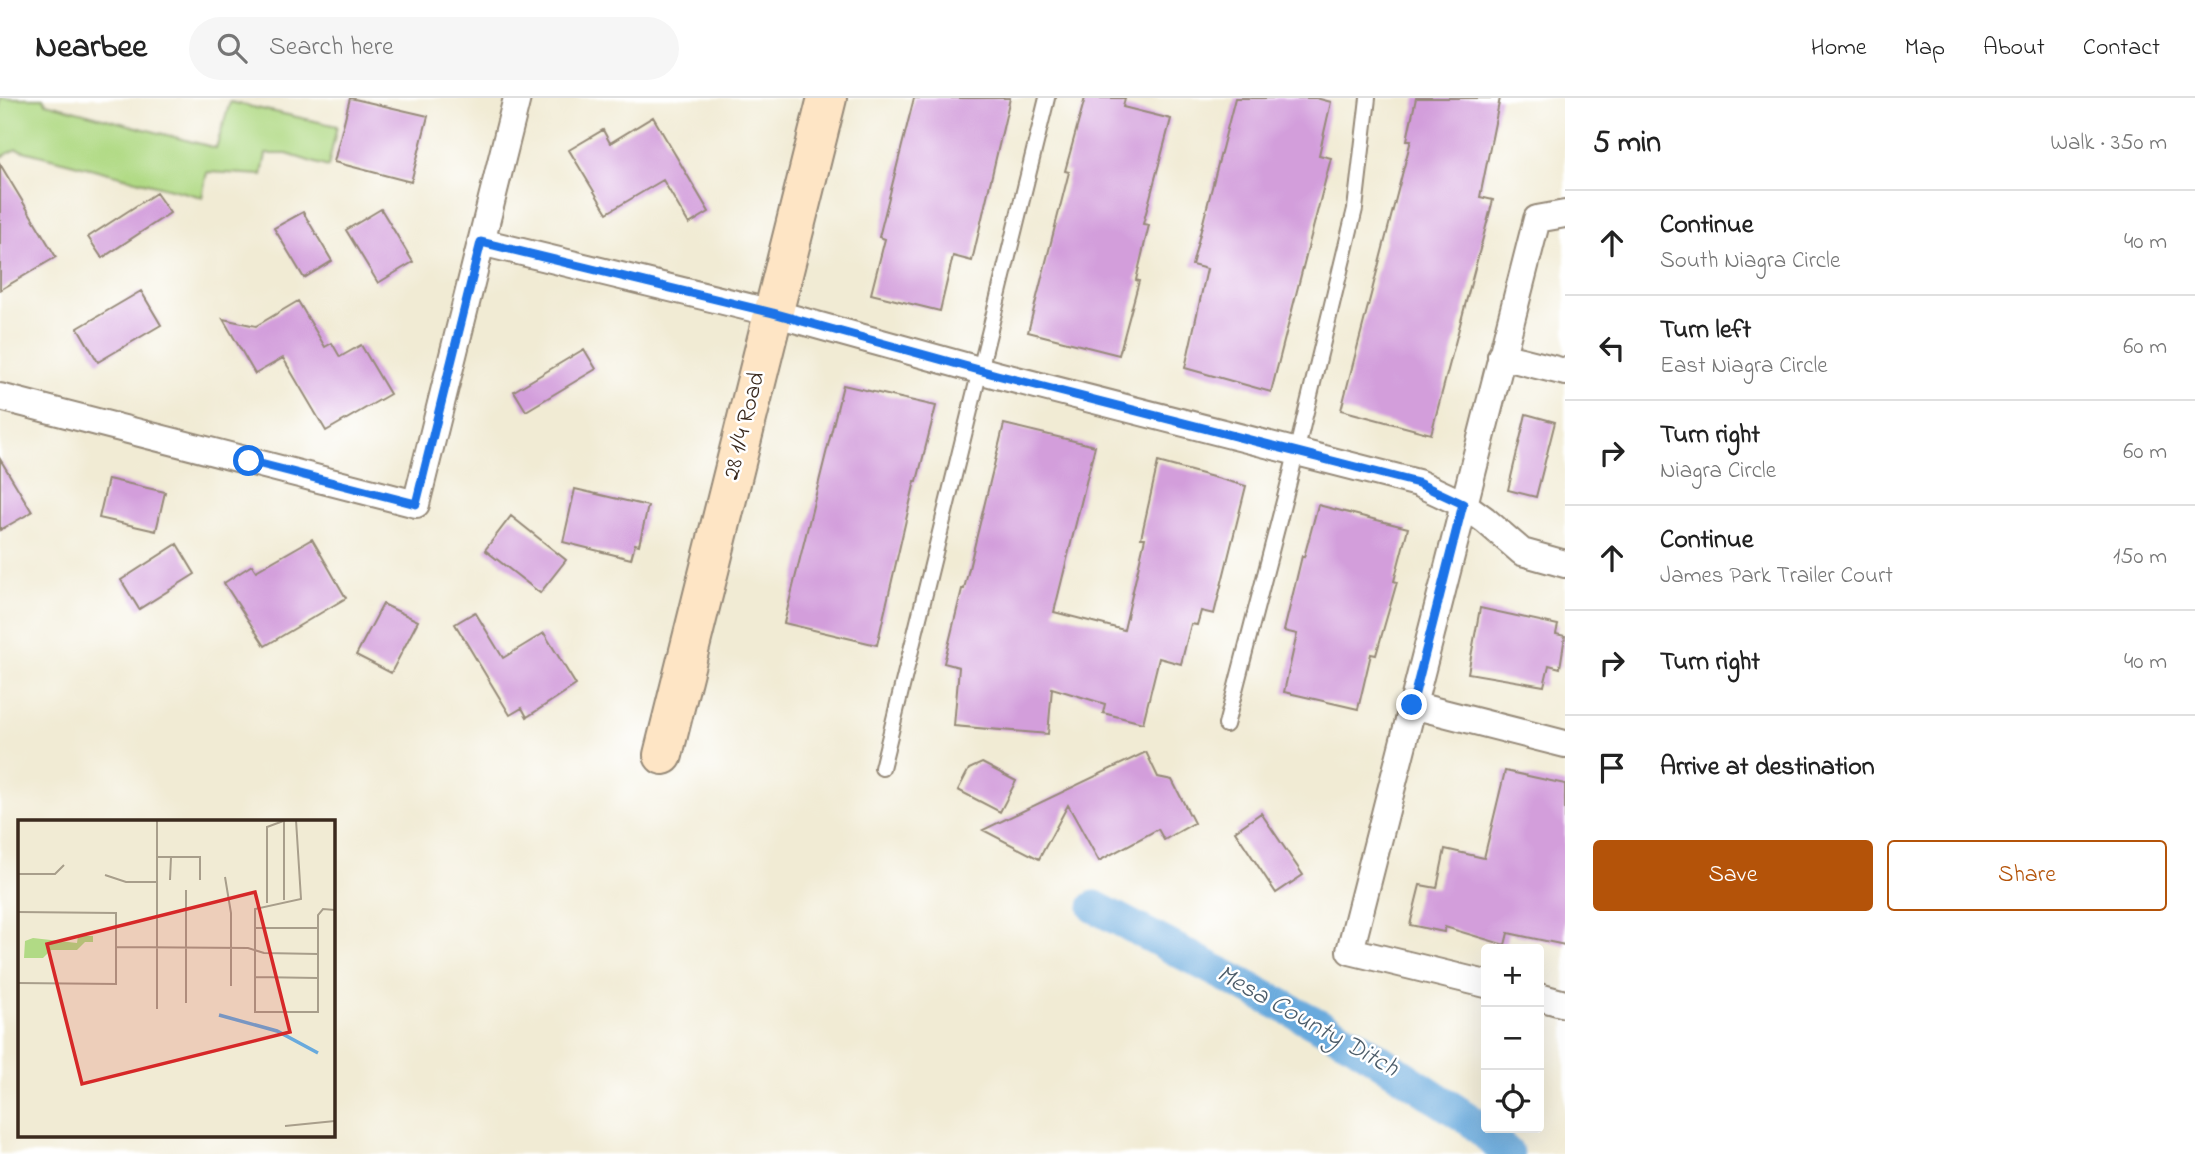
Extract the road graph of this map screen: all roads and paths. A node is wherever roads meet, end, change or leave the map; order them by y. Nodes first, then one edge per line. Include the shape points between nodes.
1 (517, 98) edge
2 (827, 98) edge
3 (1047, 98) edge
4 (1368, 98) edge
5 (1565, 214) edge
6 (481, 242) junction
7 (773, 313) junction
8 (1501, 356) junction
9 (980, 370) junction
10 (1565, 372) edge
11 (0, 397) edge
12 (1295, 453) junction
13 (1463, 504) junction
14 (1565, 564) edge
15 (1412, 705) junction
16 (1226, 725) dead end
17 (1565, 744) edge
18 (663, 755) dead end
19 (882, 768) dead end
20 (1481, 983) edge
21 (1544, 998) edge
22 (1565, 1004) edge

1 - 6 street
2 - 7 street, 28 1/4 Road
3 - 9 lane
4 - 12 lane via 1355,209
5 - 8 street via 1536,219
6 - 7 street
6 - 11 street via 416,504
7 - 9 street
7 - 18 street, 28 1/4 Road
8 - 10 street
8 - 13 street
9 - 12 street
9 - 19 lane
12 - 13 street via 1418,483
12 - 16 lane
13 - 14 street via 1522,552
13 - 15 street
15 - 17 street
15 - 20 street via 1350,951
21 - 22 street

